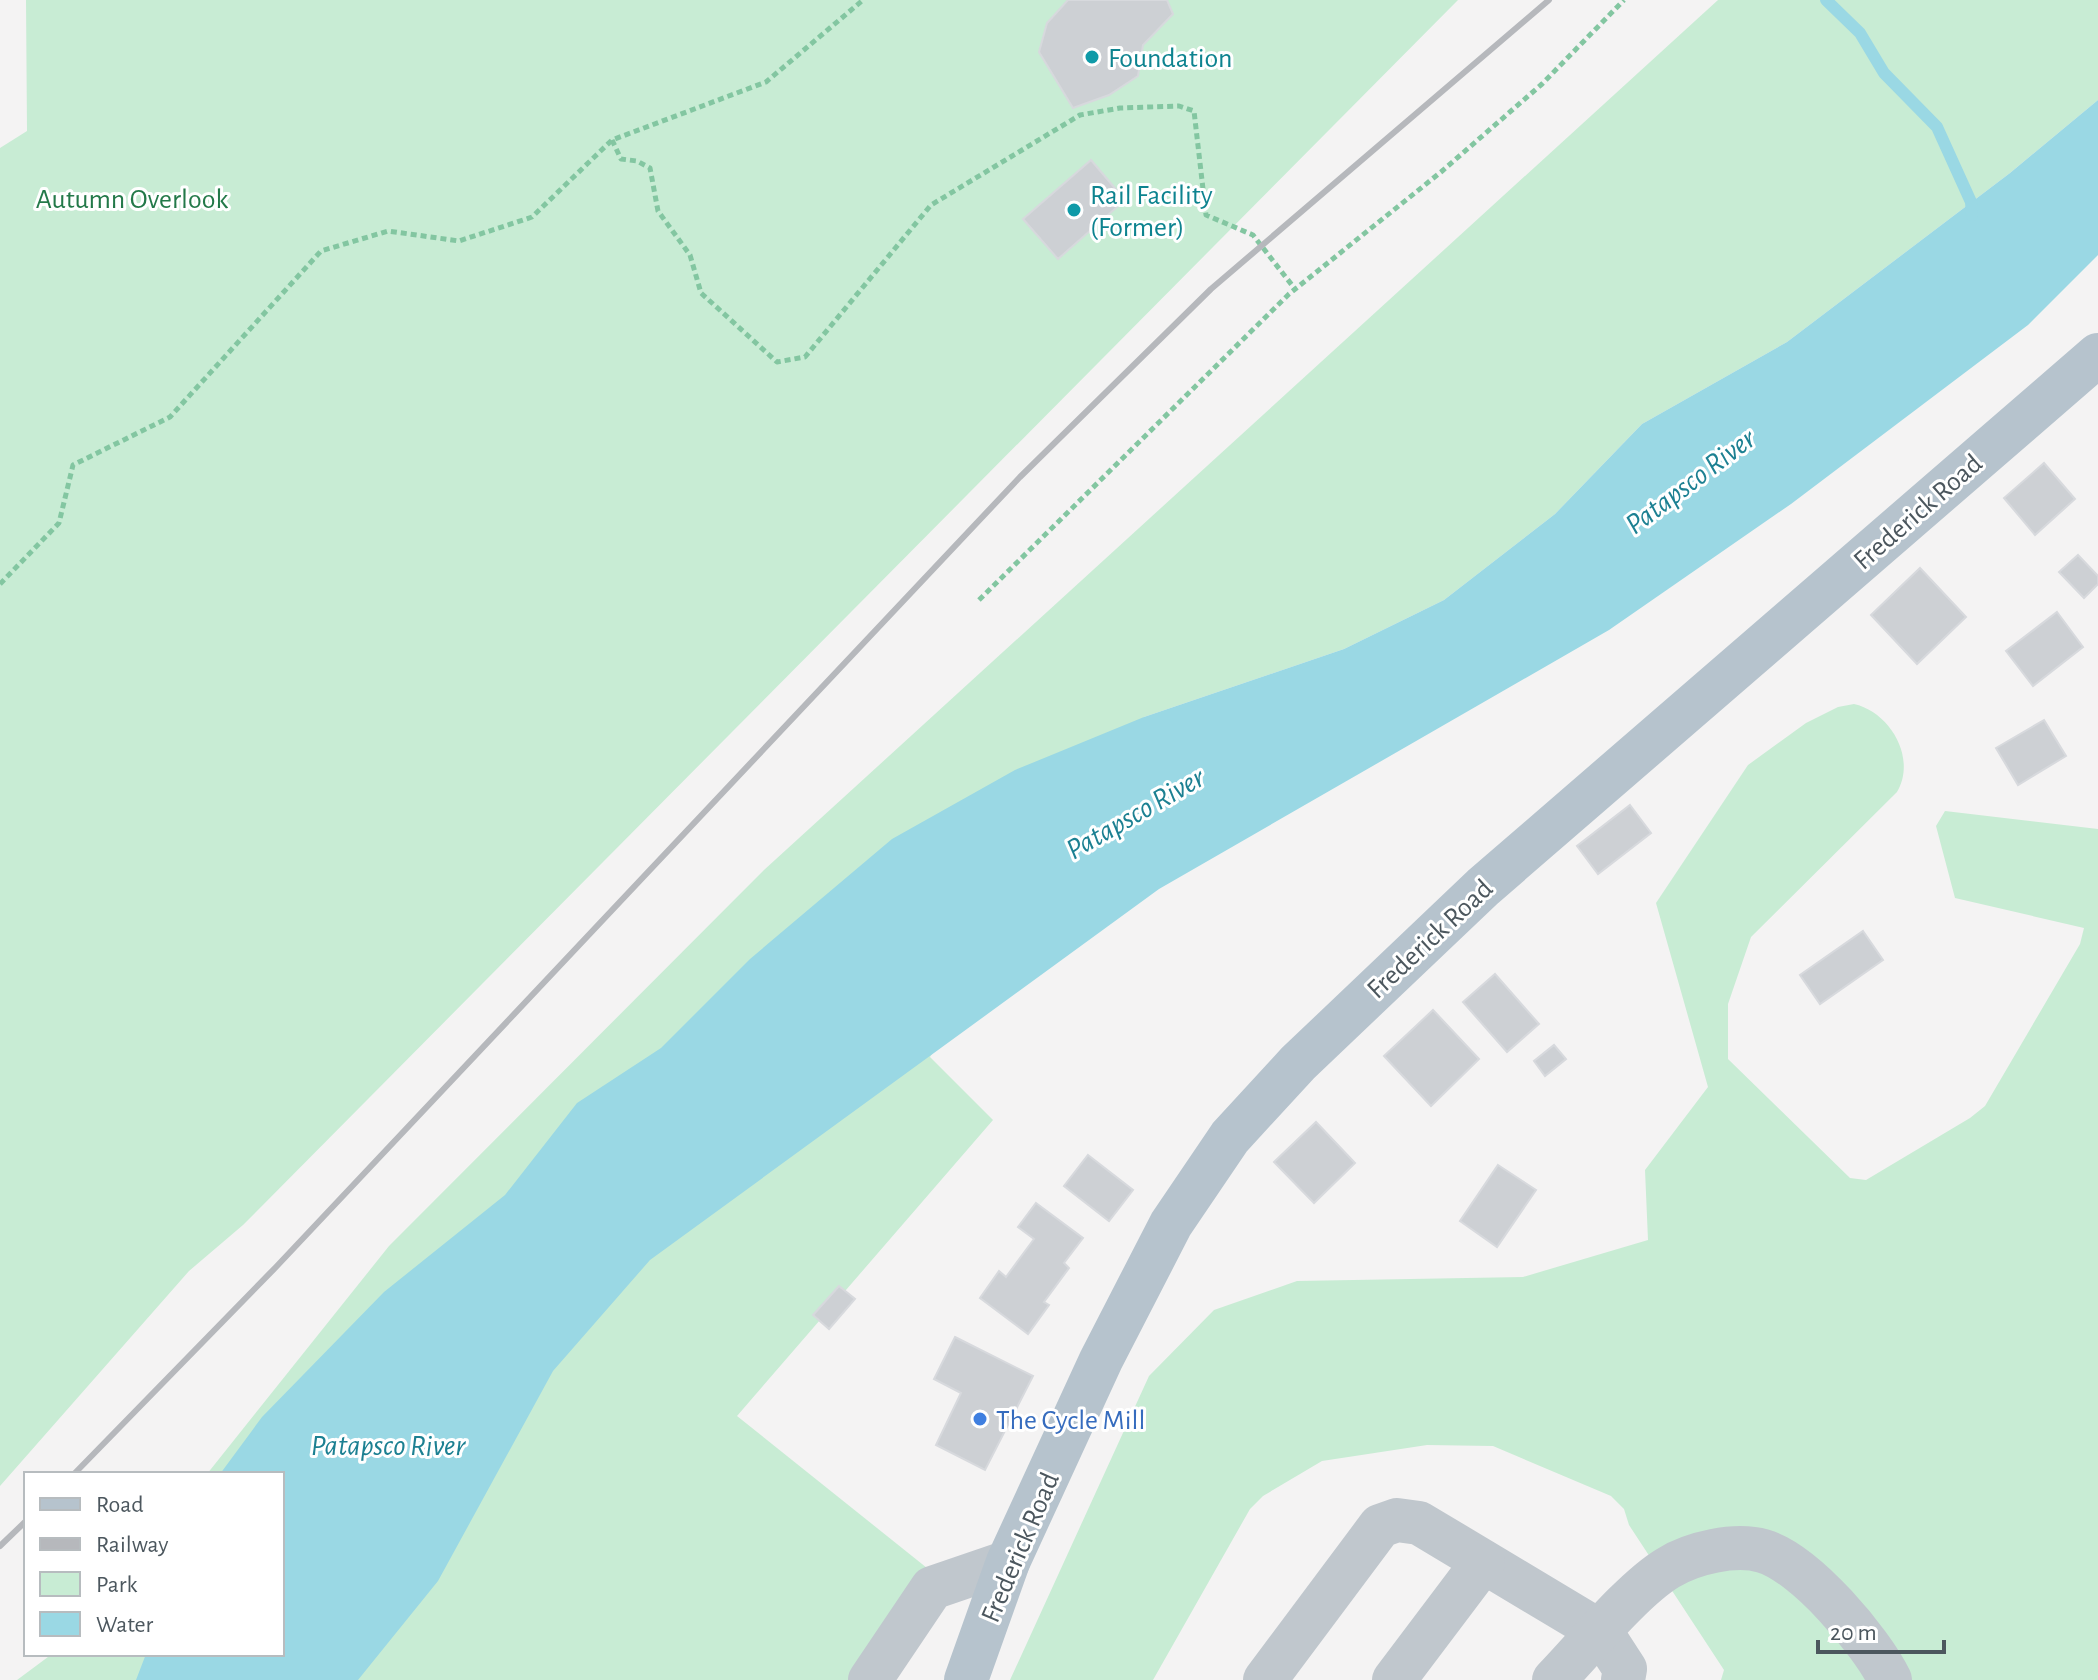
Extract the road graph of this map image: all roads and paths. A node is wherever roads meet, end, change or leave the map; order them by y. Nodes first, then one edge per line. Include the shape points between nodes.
1 (863, 0) edge
2 (1624, 0) edge
3 (612, 140) junction
4 (1295, 289) junction
5 (2098, 355) edge
6 (0, 584) edge
7 (979, 600) dead end
8 (1008, 1562) junction
9 (1483, 1562) junction
10 (1601, 1632) junction
11 (870, 1680) edge
12 (966, 1680) edge
13 (1265, 1680) edge
14 (1394, 1680) edge
15 (1554, 1680) edge
16 (1623, 1680) edge
17 (1890, 1680) edge

1 - 3 path via 766,82
2 - 4 path via 1531,94
3 - 4 path via 621,159 650,168 658,211 690,255 701,293 777,362 805,357 931,205 1080,115 1120,108 1179,106 1194,111 1206,215 1253,235
3 - 6 path via 532,217 459,241 388,231 321,251 170,417 73,465 59,523
4 - 7 path
5 - 8 main road, Frederick Road via 1483,887 1298,1063 1230,1137 1171,1224
8 - 11 street via 932,1588
8 - 12 main road, Frederick Road
9 - 10 street
9 - 13 street via 1419,1523 1397,1520 1380,1526
9 - 14 street
10 - 15 street
10 - 16 street via 1625,1669
10 - 17 street via 1670,1567 1730,1548 1765,1551 1807,1579 1857,1629

